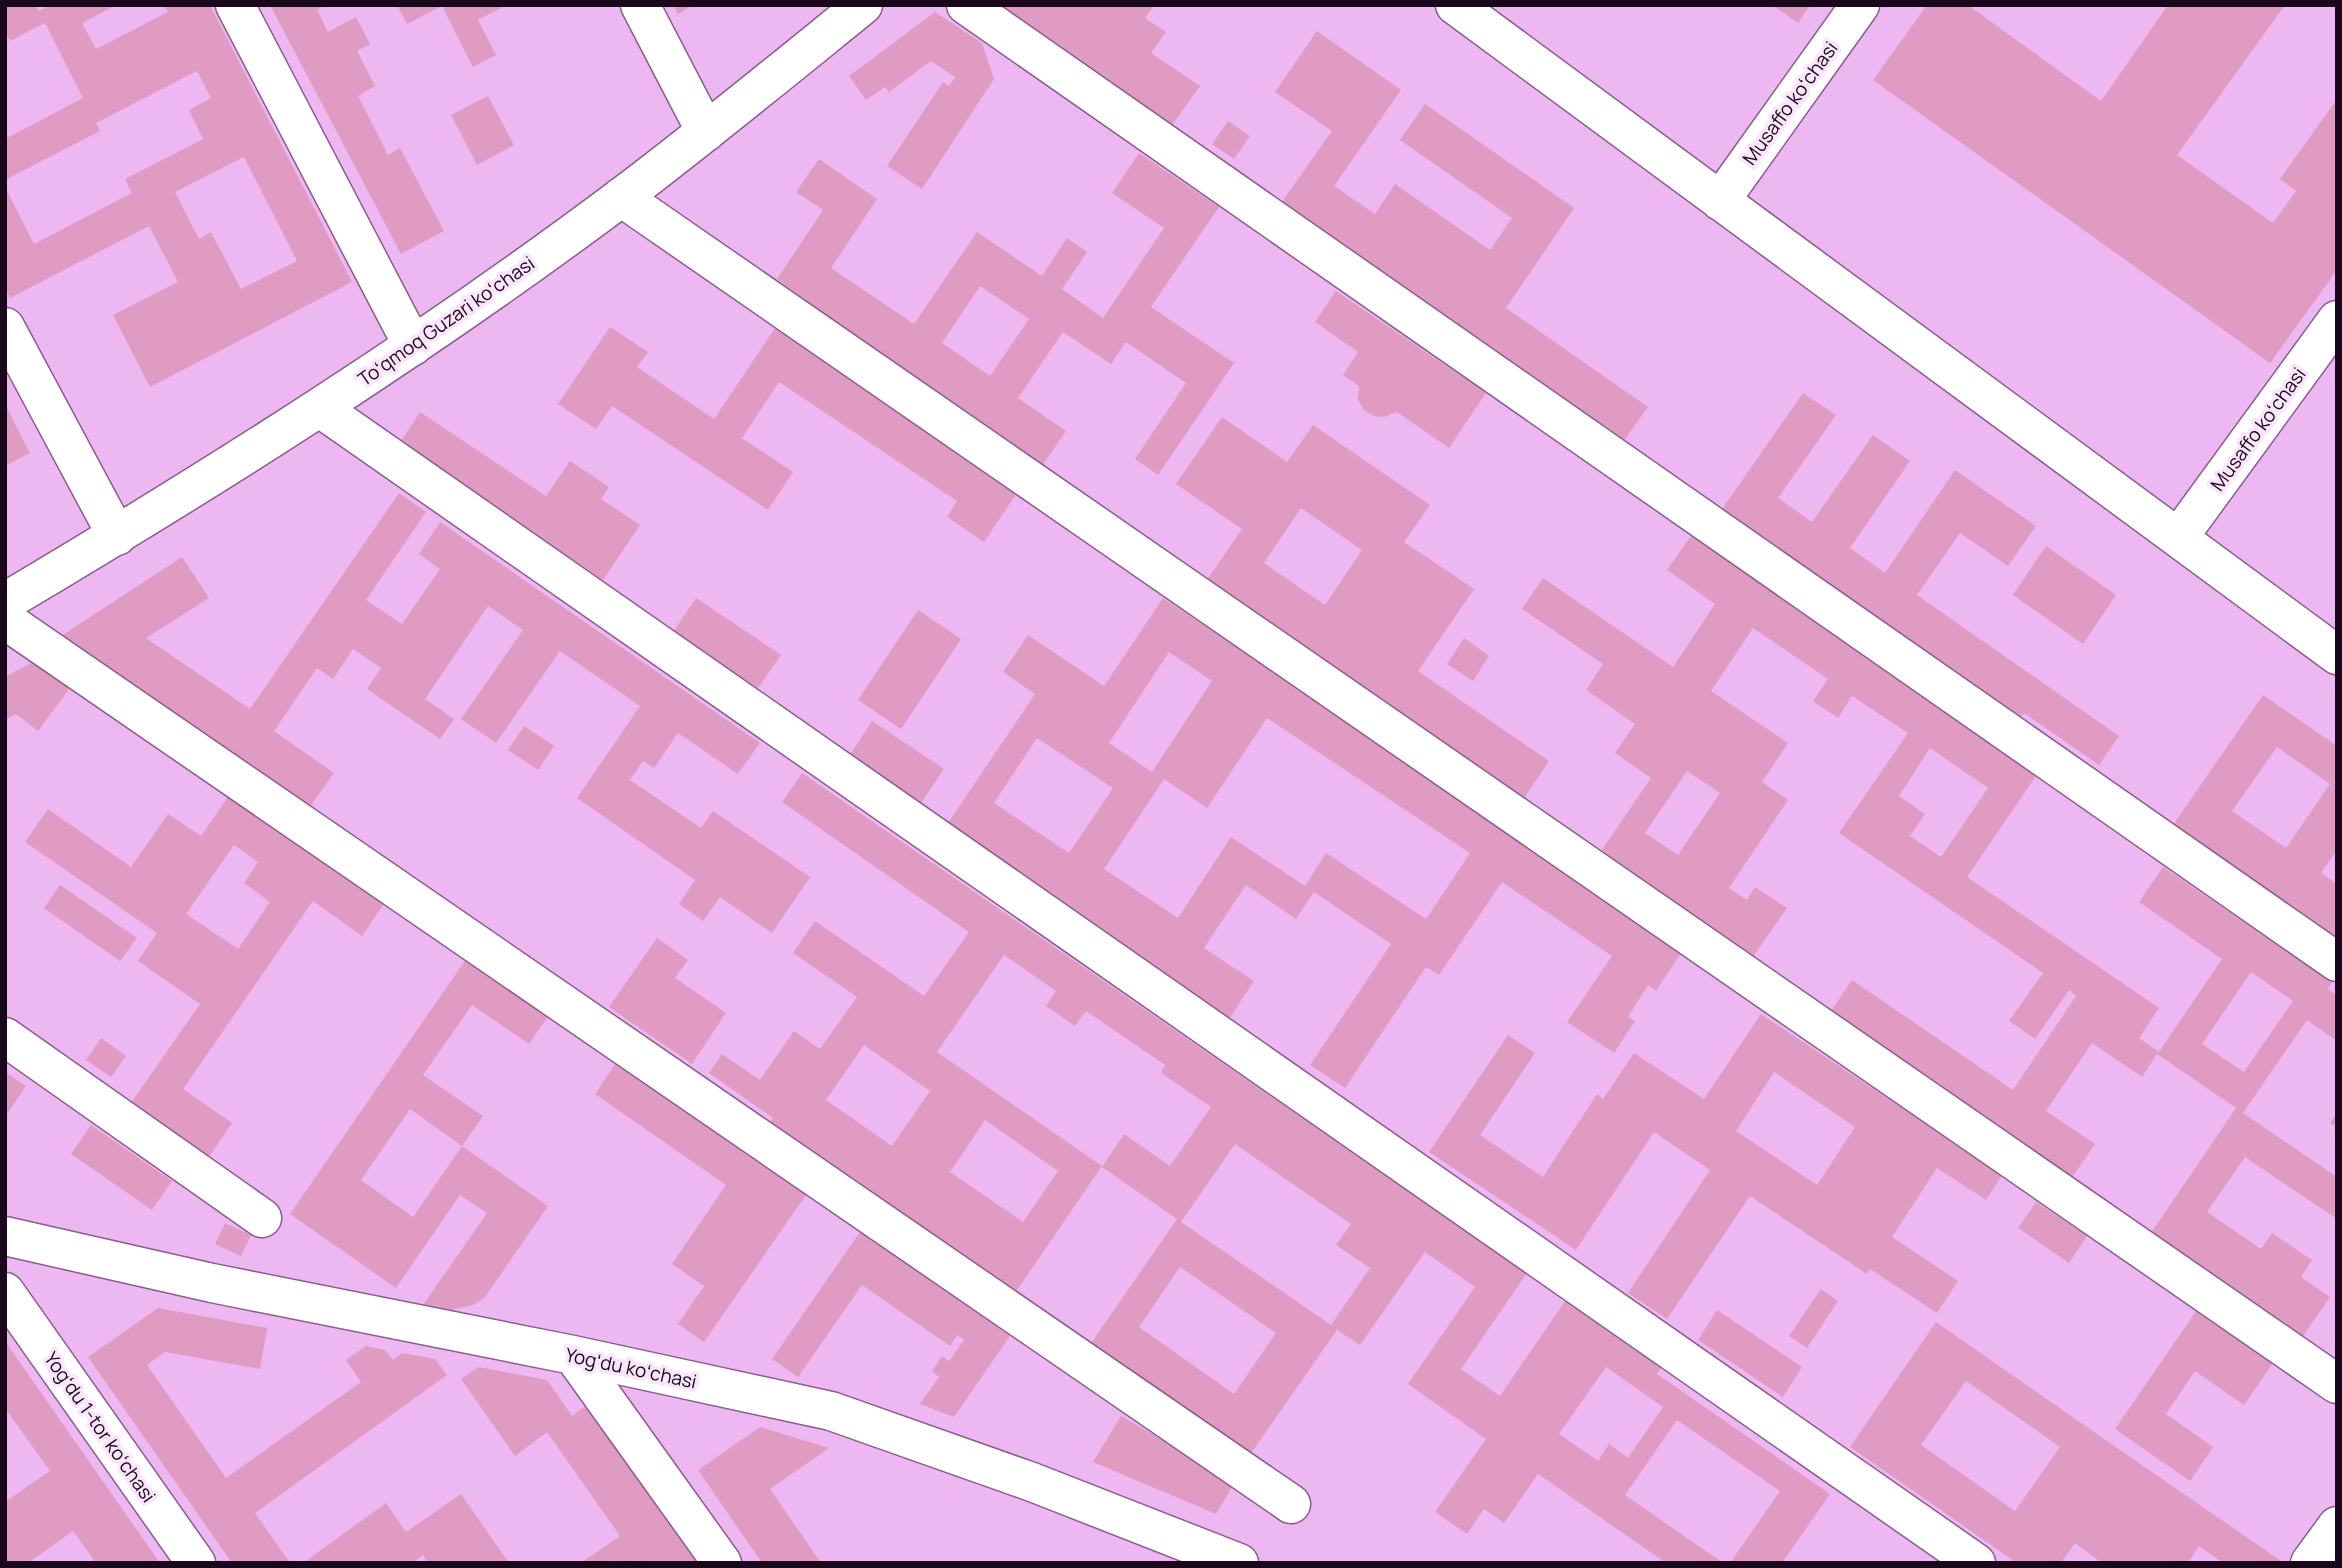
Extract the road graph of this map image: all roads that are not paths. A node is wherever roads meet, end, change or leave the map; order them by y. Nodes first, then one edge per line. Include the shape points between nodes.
1 (235, 5) edge
2 (640, 5) edge
3 (863, 5) edge
4 (966, 5) edge
5 (1455, 5) edge
6 (1860, 5) edge
7 (706, 132) junction
8 (621, 197) junction
9 (1720, 201) junction
10 (2337, 320) edge
11 (5, 327) edge
12 (413, 346) junction
13 (320, 408) junction
14 (117, 536) junction
15 (2178, 538) junction
16 (5, 602) edge
17 (5, 620) edge
18 (2337, 655) edge
19 (2337, 962) edge
20 (5, 1037) edge
21 (262, 1218) dead end
22 (5, 1236) edge
23 (5, 1292) edge
24 (573, 1355) junction
25 (2337, 1384) edge
26 (1291, 1504) dead end
27 (2337, 1526) edge
28 (196, 1563) edge
29 (722, 1563) edge
30 (1240, 1563) edge
31 (1976, 1563) edge
32 (2310, 1563) edge

1 - 12 street
2 - 7 street
3 - 7 street, Toʻqmoq Guzari koʻchasi
4 - 19 street
5 - 9 street
6 - 9 street, Musaffo koʻchasi
7 - 8 street, Toʻqmoq Guzari koʻchasi
8 - 12 street, Toʻqmoq Guzari koʻchasi
8 - 25 street
9 - 15 street
10 - 15 street, Musaffo koʻchasi
11 - 14 street
12 - 13 street, Toʻqmoq Guzari koʻchasi
13 - 14 street, Toʻqmoq Guzari koʻchasi
13 - 31 street
14 - 16 street, Toʻqmoq Guzari koʻchasi
15 - 18 street
17 - 26 street
20 - 21 street
22 - 24 street, Yogʻdu koʻchasi via 212,1283
23 - 28 street, Yogʻdu 1-tor koʻchasi
24 - 29 street
24 - 30 street, Yogʻdu koʻchasi via 831,1411
27 - 32 street

